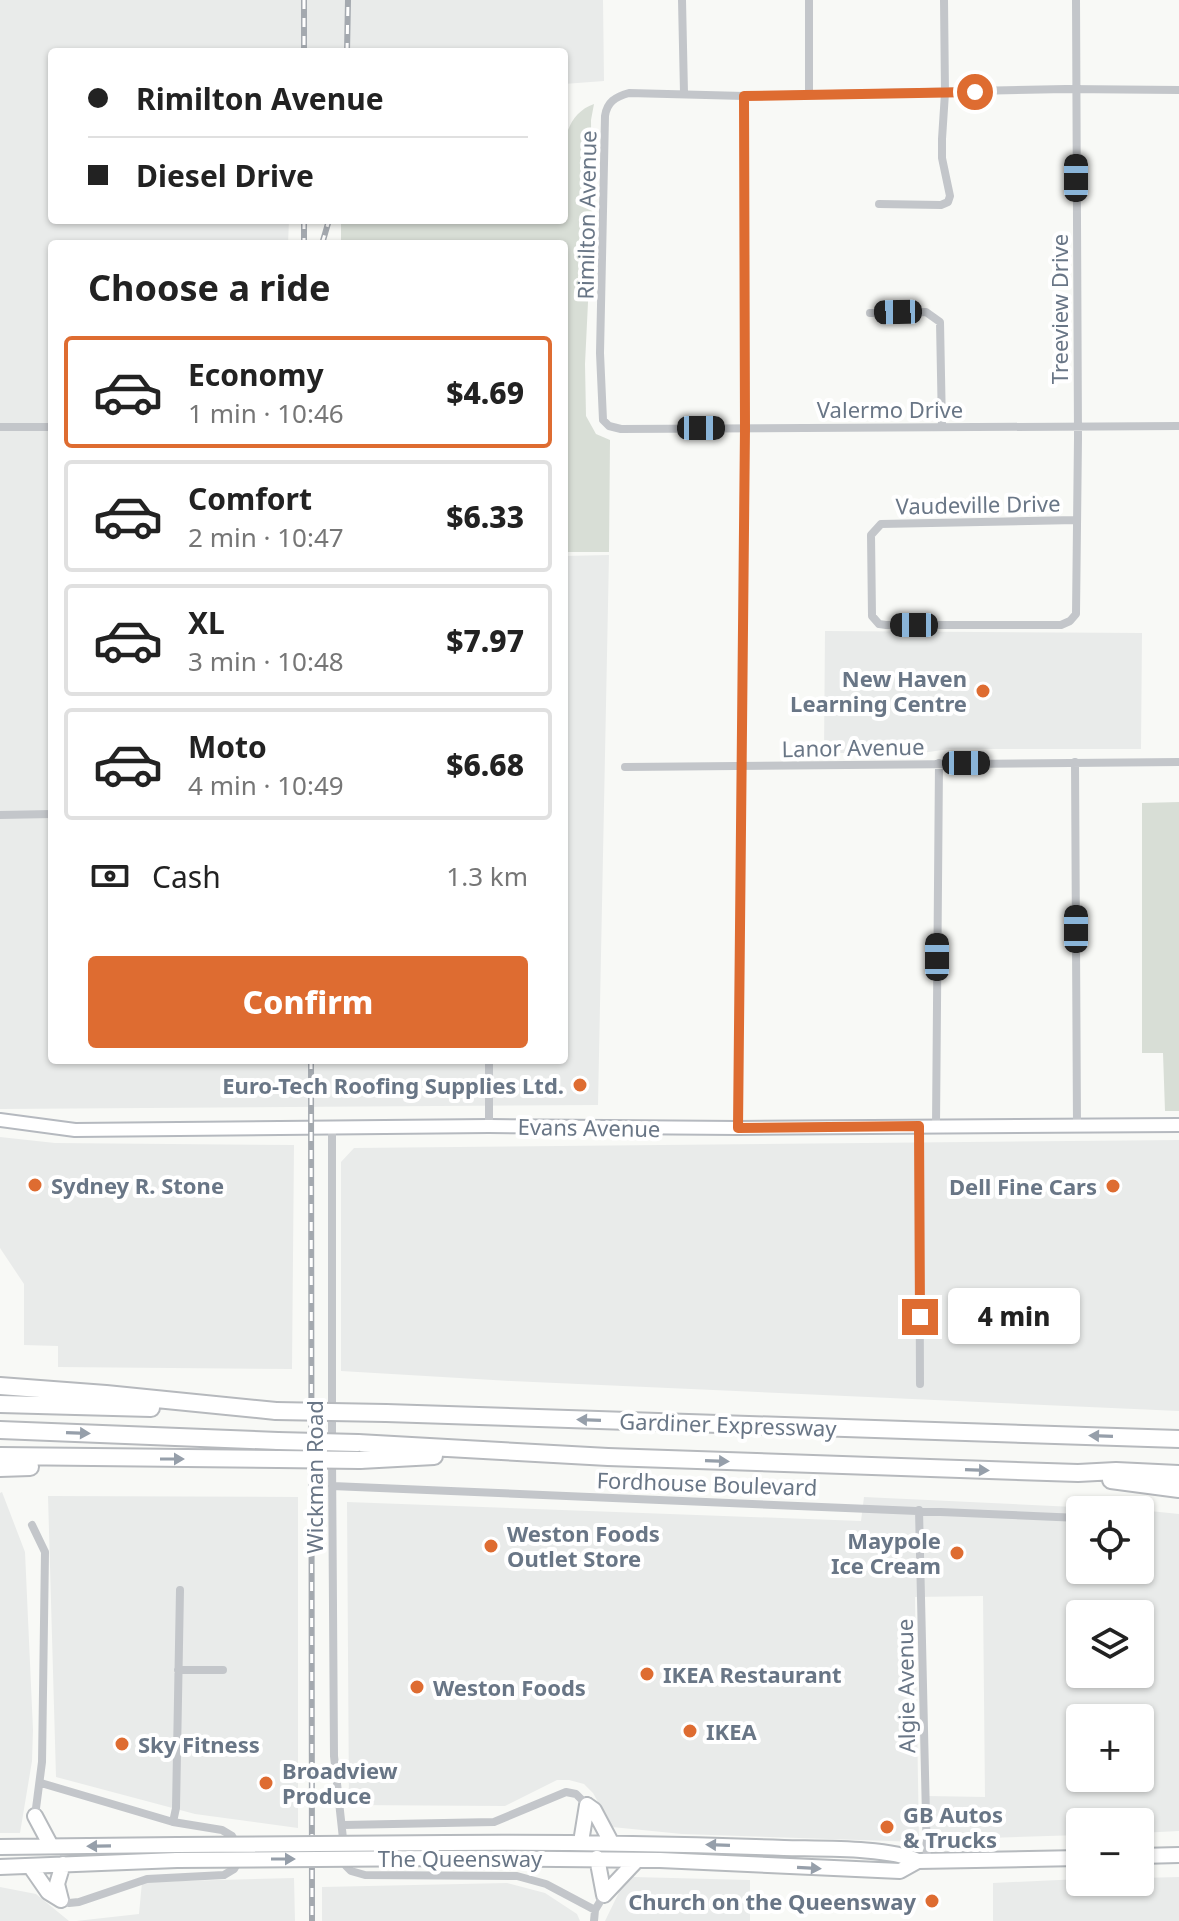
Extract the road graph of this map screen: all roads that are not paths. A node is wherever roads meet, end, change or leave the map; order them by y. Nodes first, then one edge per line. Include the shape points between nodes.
1 (682, 0) edge
2 (809, 0) edge
3 (944, 0) edge
4 (1076, 0) edge
5 (1076, 90) junction
6 (1179, 90) edge
7 (684, 93) junction
8 (945, 93) junction
9 (809, 94) junction
10 (744, 96) junction
11 (879, 204) dead end
12 (870, 313) dead end
13 (603, 420) joint
14 (1078, 426) junction
15 (1179, 426) edge
16 (0, 427) edge
17 (48, 427) edge
18 (942, 427) junction
19 (745, 428) junction
20 (1076, 520) junction
21 (1073, 618) joint
22 (1075, 762) junction
23 (1179, 762) edge
24 (939, 763) junction
25 (625, 767) dead end
26 (741, 767) junction
27 (48, 814) edge
28 (0, 815) edge
29 (489, 1064) edge
30 (0, 1120) edge
31 (1077, 1125) junction
32 (1179, 1125) edge
33 (489, 1126) junction
34 (919, 1126) junction
35 (936, 1126) junction
36 (332, 1128) junction
37 (738, 1128) junction
38 (920, 1384) dead end
39 (0, 1386) edge
40 (0, 1404) edge
41 (276, 1411) junction
42 (0, 1430) edge
43 (1179, 1439) edge
44 (359, 1451) junction
45 (0, 1456) edge
46 (130, 1459) junction
47 (0, 1468) edge
48 (1078, 1473) junction
49 (1179, 1474) edge
50 (332, 1486) junction
51 (1179, 1489) edge
52 (919, 1510) junction
53 (1066, 1517) edge
54 (32, 1525) dead end
55 (180, 1590) dead end
56 (178, 1670) junction
57 (223, 1670) dead end
58 (41, 1783) junction
59 (587, 1805) junction
60 (35, 1816) junction
61 (173, 1822) junction
62 (343, 1825) junction
63 (581, 1842) junction
64 (611, 1842) junction
65 (51, 1846) junction
66 (0, 1847) edge
67 (20, 1847) junction
68 (446, 1850) junction
69 (177, 1852) junction
70 (1179, 1855) edge
71 (1154, 1856) edge
72 (597, 1858) junction
73 (1066, 1858) edge
74 (637, 1860) junction
75 (922, 1861) junction
76 (63, 1864) junction
77 (30, 1866) junction
78 (0, 1867) edge
79 (604, 1895) junction
80 (61, 1900) junction
81 (595, 1910) junction
82 (594, 1921) edge

1 - 7 street
2 - 9 street
3 - 8 street
4 - 5 street, Treeview Drive
5 - 6 street, Rimilton Avenue
5 - 8 street, Rimilton Avenue
5 - 14 street, Treeview Drive
7 - 10 street, Rimilton Avenue
7 - 13 street, Rimilton Avenue via 629,93 613,99 606,109
8 - 9 street, Rimilton Avenue
8 - 11 street via 942,158 948,202
9 - 10 street, Rimilton Avenue
10 - 19 street
12 - 18 street via 926,312 940,322
13 - 19 street, Valermo Drive via 621,429
14 - 15 street, Valermo Drive
14 - 18 street, Valermo Drive
14 - 20 street, Treeview Drive
16 - 17 street
18 - 19 street, Valermo Drive
19 - 26 street
20 - 21 street, Treeview Drive
20 - 21 street, Vaudeville Drive via 881,524 871,535 872,616 879,624 1061,625
22 - 23 street, Lanor Avenue
22 - 24 street, Lanor Avenue
22 - 31 street
24 - 26 street, Lanor Avenue
24 - 35 street
25 - 26 street, Lanor Avenue
26 - 37 street
27 - 28 street
29 - 33 street
30 - 36 main road, Evans Avenue via 75,1130
31 - 32 main road, Evans Avenue
31 - 35 main road, Evans Avenue
33 - 36 main road, Evans Avenue
33 - 37 main road, Evans Avenue
34 - 35 main road, Evans Avenue
34 - 37 main road, Evans Avenue
34 - 38 street
36 - 50 street, Wickman Road
39 - 41 highway, Gardiner Expressway
40 - 41 highway, Gardiner Expressway
43 -> 41 highway, Gardiner Expressway, bridge
42 -> 44 highway, Gardiner Expressway, bridge via 278,1441
46 -> 44 highway, Gardiner Expressway, bridge via 278,1459
44 -> 48 highway, Gardiner Expressway
45 - 46 highway, Gardiner Expressway
46 - 47 highway
48 - 49 highway, Gardiner Expressway
48 - 51 highway
50 - 52 street, Fordhouse Boulevard
50 - 62 street, Wickman Road via 334,1756
52 - 53 street, Fordhouse Boulevard
52 - 75 street, Algie Avenue
54 - 58 street via 45,1552
55 - 56 street
56 - 57 street
56 - 61 street
58 - 60 street
58 - 61 street
59 - 62 street via 566,1792 494,1822
59 - 63 main road
59 - 64 main road
60 - 65 main road
60 - 67 main road
61 - 80 street via 228,1832 239,1846 234,1869 218,1876 147,1879 79,1902
62 - 81 street, Wickman Road via 346,1866 356,1873 517,1876 546,1884
63 - 64 main road, The Queensway
63 - 68 main road, The Queensway
75 -> 64 main road, The Queensway via 902,1854
65 - 67 main road, The Queensway
69 -> 65 main road, The Queensway
66 - 67 main road, The Queensway
68 - 69 main road, The Queensway, bridge
68 - 72 main road, The Queensway
69 - 76 main road, The Queensway
70 - 71 main road
72 - 74 main road, The Queensway
72 - 79 main road
73 - 75 main road, The Queensway
74 -> 75 main road, The Queensway via 900,1871
74 - 79 main road
76 - 77 main road, The Queensway
76 - 80 main road via 57,1884
77 - 78 main road, The Queensway
77 - 80 main road via 48,1892
79 - 81 street
81 - 82 street

